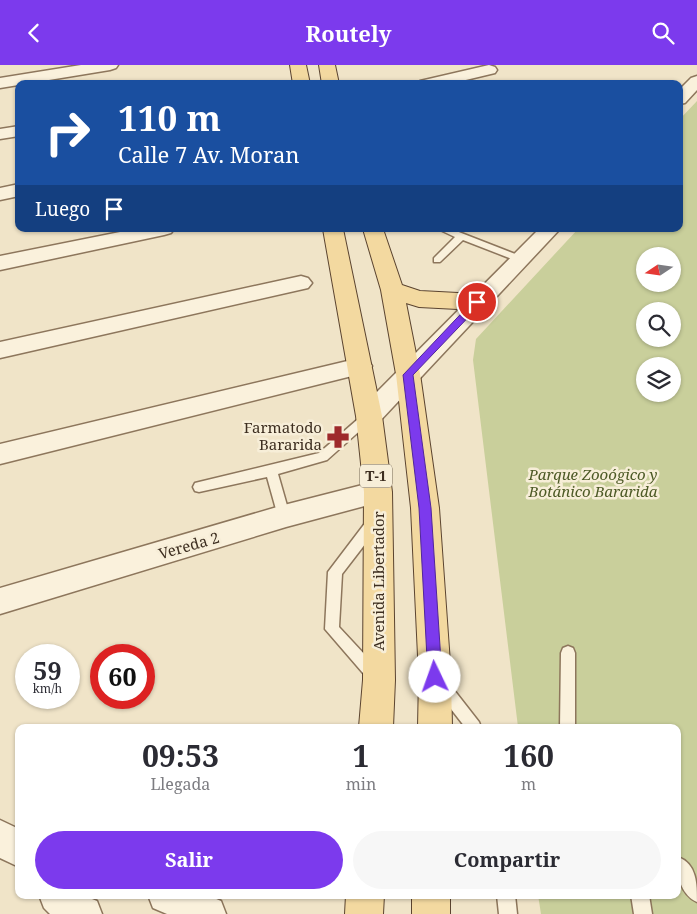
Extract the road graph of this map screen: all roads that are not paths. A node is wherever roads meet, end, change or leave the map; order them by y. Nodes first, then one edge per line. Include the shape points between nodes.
1 (110, 65) edge
2 (298, 65) edge
3 (327, 65) edge
4 (491, 73) edge
5 (18, 80) edge
6 (301, 80) edge
7 (330, 80) edge
8 (450, 80) edge
9 (15, 81) edge
10 (697, 81) edge
11 (0, 83) edge
12 (683, 95) edge
13 (15, 132) edge
14 (0, 134) edge
15 (15, 191) edge
16 (0, 194) edge
17 (150, 232) edge
18 (334, 232) edge
19 (374, 232) edge
20 (451, 232) edge
21 (547, 232) edge
22 (462, 236) junction
23 (520, 259) junction
24 (437, 260) dead end
25 (0, 263) edge
26 (301, 283) dead end
27 (392, 291) junction
28 (477, 302) junction
29 (0, 350) edge
30 (360, 366) junction
31 (408, 375) junction
32 (369, 416) junction
33 (0, 455) edge
34 (271, 471) junction
35 (199, 487) dead end
36 (379, 503) junction
37 (284, 515) junction
38 (0, 601) edge
39 (568, 653) dead end
40 (435, 677) junction
41 (379, 680) junction
42 (376, 724) edge
43 (435, 724) edge
44 (472, 724) edge
45 (566, 724) edge
46 (0, 837) edge
47 (15, 847) edge
48 (681, 869) edge
49 (697, 893) edge
50 (61, 899) edge
51 (175, 899) edge
52 (365, 899) edge
53 (431, 899) edge
54 (506, 899) edge
55 (641, 899) edge
56 (84, 914) edge
57 (208, 914) edge
58 (364, 914) edge
59 (431, 914) edge
60 (508, 914) edge
61 (643, 914) edge

1 - 5 street
2 - 6 main road
3 - 7 main road
4 - 8 street
9 - 11 street
10 - 12 street
13 - 14 street
15 - 16 street
17 - 25 street
18 - 30 main road, Avenida Libertador / T-1
19 - 27 main road
20 - 22 lane
21 - 23 street
22 - 23 lane
22 - 24 lane
23 - 28 street
26 - 29 street
27 - 28 main road via 420,299
27 - 31 main road
28 - 31 street
30 - 32 main road, Avenida Libertador / T-1
30 - 33 street
31 - 32 street
31 - 40 main road via 425,508
32 - 34 lane via 323,457
32 - 36 main road, Avenida Libertador / T-1
34 - 35 lane
34 - 37 lane
36 - 37 street, Vereda 2
36 - 41 main road, Avenida Libertador / T-1
36 - 41 lane via 335,572 332,629
37 - 38 street, Vereda 2
39 - 45 lane
40 - 43 main road
40 - 44 lane
41 - 42 main road, Avenida Libertador / T-1
46 - 47 street
48 - 49 lane
50 - 56 street via 69,908
51 - 57 street
52 - 58 main road
53 - 59 main road
54 - 60 lane
55 - 61 lane

